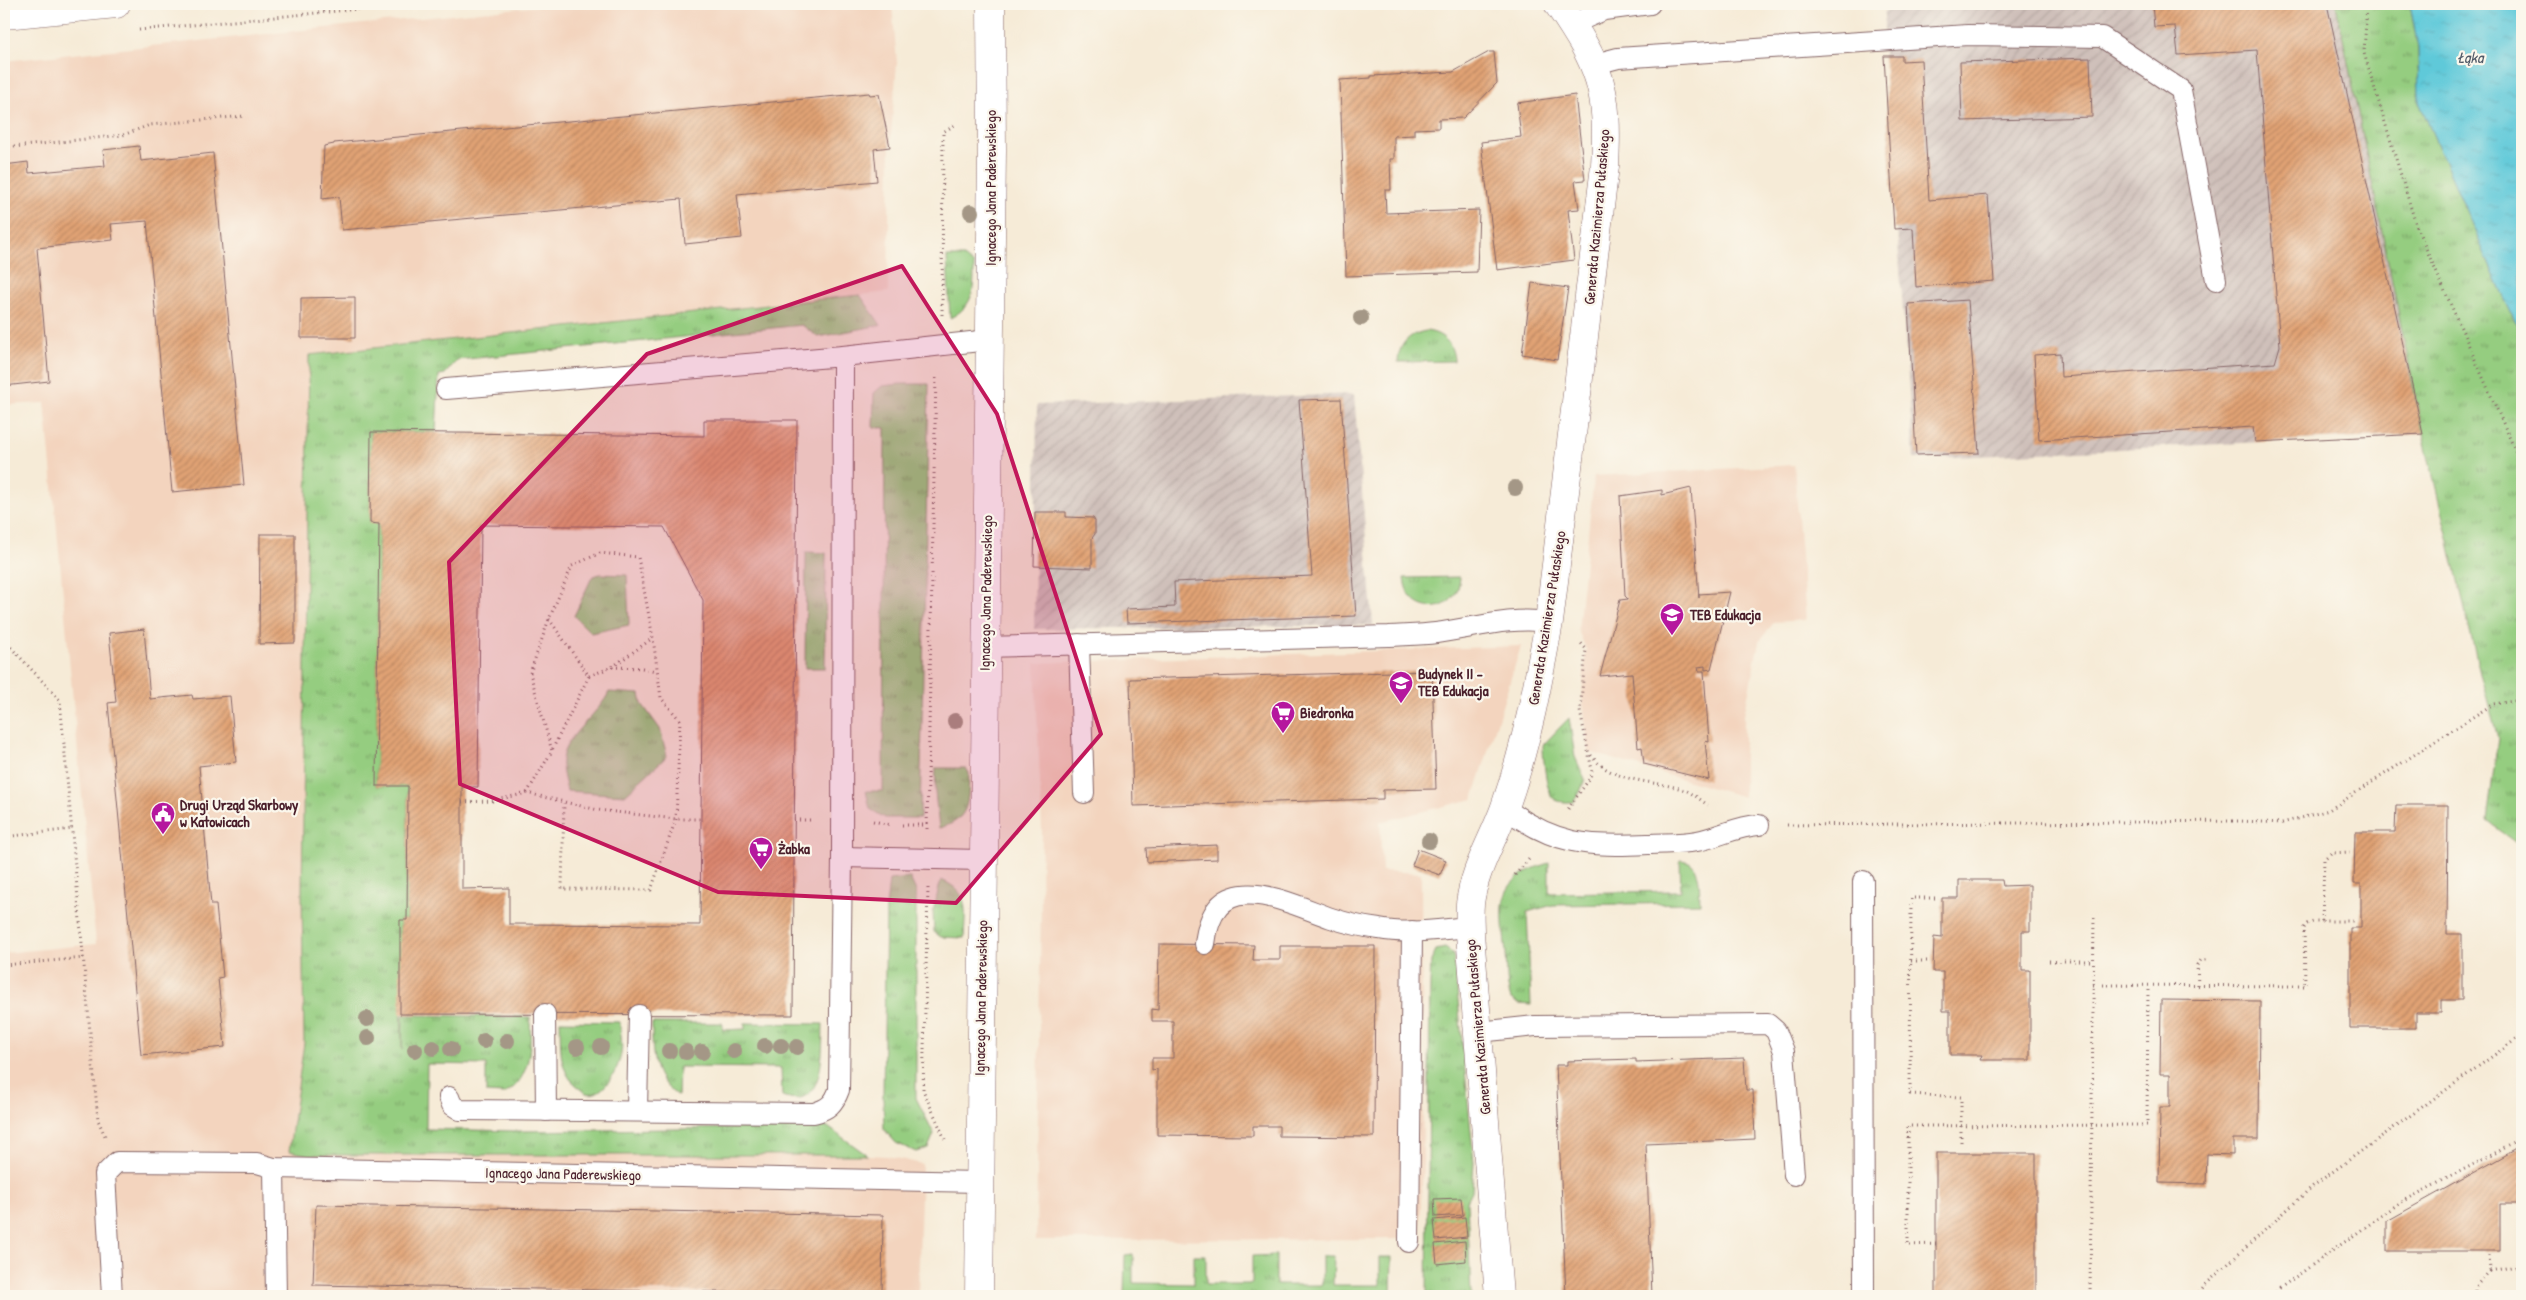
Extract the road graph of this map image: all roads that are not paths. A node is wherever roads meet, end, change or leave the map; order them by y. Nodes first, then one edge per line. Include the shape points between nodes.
1 (116, 4) edge
2 (991, 4) edge
3 (1643, 4) edge
4 (1650, 4) edge
5 (53, 7) edge
6 (1565, 14) edge
7 (4, 15) edge
8 (1595, 64) junction
9 (2216, 280) dead end
10 (989, 340) junction
11 (843, 356) junction
12 (446, 389) dead end
13 (1549, 622) junction
14 (1079, 644) junction
15 (985, 647) junction
16 (1084, 793) dead end
17 (1505, 808) junction
18 (1759, 825) road end
19 (842, 857) junction
20 (982, 860) junction
21 (1863, 881) dead end
22 (1470, 927) junction
23 (1412, 931) junction
24 (1205, 944) dead end
25 (545, 1014) dead end
26 (639, 1015) dead end
27 (1479, 1032) junction
28 (449, 1097) dead end
29 (546, 1111) junction
30 (637, 1111) junction
31 (274, 1168) junction
32 (1794, 1174) dead end
33 (980, 1182) junction
34 (1409, 1242) dead end
35 (112, 1296) edge
36 (276, 1296) edge
37 (979, 1296) edge
38 (1499, 1296) edge
39 (1864, 1296) edge

1 - 5 street
2 - 10 street, Ignacego Jana Paderewskiego
3 - 4 lane
3 - 6 lane
5 - 7 street
6 - 8 street, Generała Kazimierza Pułaskiego
8 - 9 lane via 1618,58 1968,35 2102,37 2182,90
8 - 13 street, Generała Kazimierza Pułaskiego via 1606,103 1605,166
10 - 11 lane
10 - 15 street, Ignacego Jana Paderewskiego
11 - 12 lane
11 - 19 lane
13 - 14 lane via 1509,621 1435,633 1389,636
13 - 17 street, Generała Kazimierza Pułaskiego via 1533,707
14 - 15 lane
14 - 16 lane
15 - 20 street, Ignacego Jana Paderewskiego
17 - 18 lane via 1548,835 1605,846 1695,842 1737,827
17 - 22 street, Generała Kazimierza Pułaskiego via 1474,886
19 - 20 lane
19 - 30 lane via 839,1090 830,1107 814,1113
20 - 33 street, Ignacego Jana Paderewskiego
21 - 39 lane
22 - 23 lane
22 - 27 street, Generała Kazimierza Pułaskiego
23 - 24 lane via 1381,930 1333,918 1270,896 1251,895 1220,904 1212,918
23 - 34 lane
25 - 29 lane
26 - 30 lane
27 - 32 lane via 1535,1026 1768,1024 1776,1031 1784,1051
27 - 38 street, Generała Kazimierza Pułaskiego
28 - 29 lane via 452,1105 460,1110
29 - 30 lane
31 - 33 lane, Ignacego Jana Paderewskiego
31 - 35 lane, Ignacego Jana Paderewskiego via 256,1163 118,1162 105,1174
31 - 36 lane
33 - 37 street, Ignacego Jana Paderewskiego

